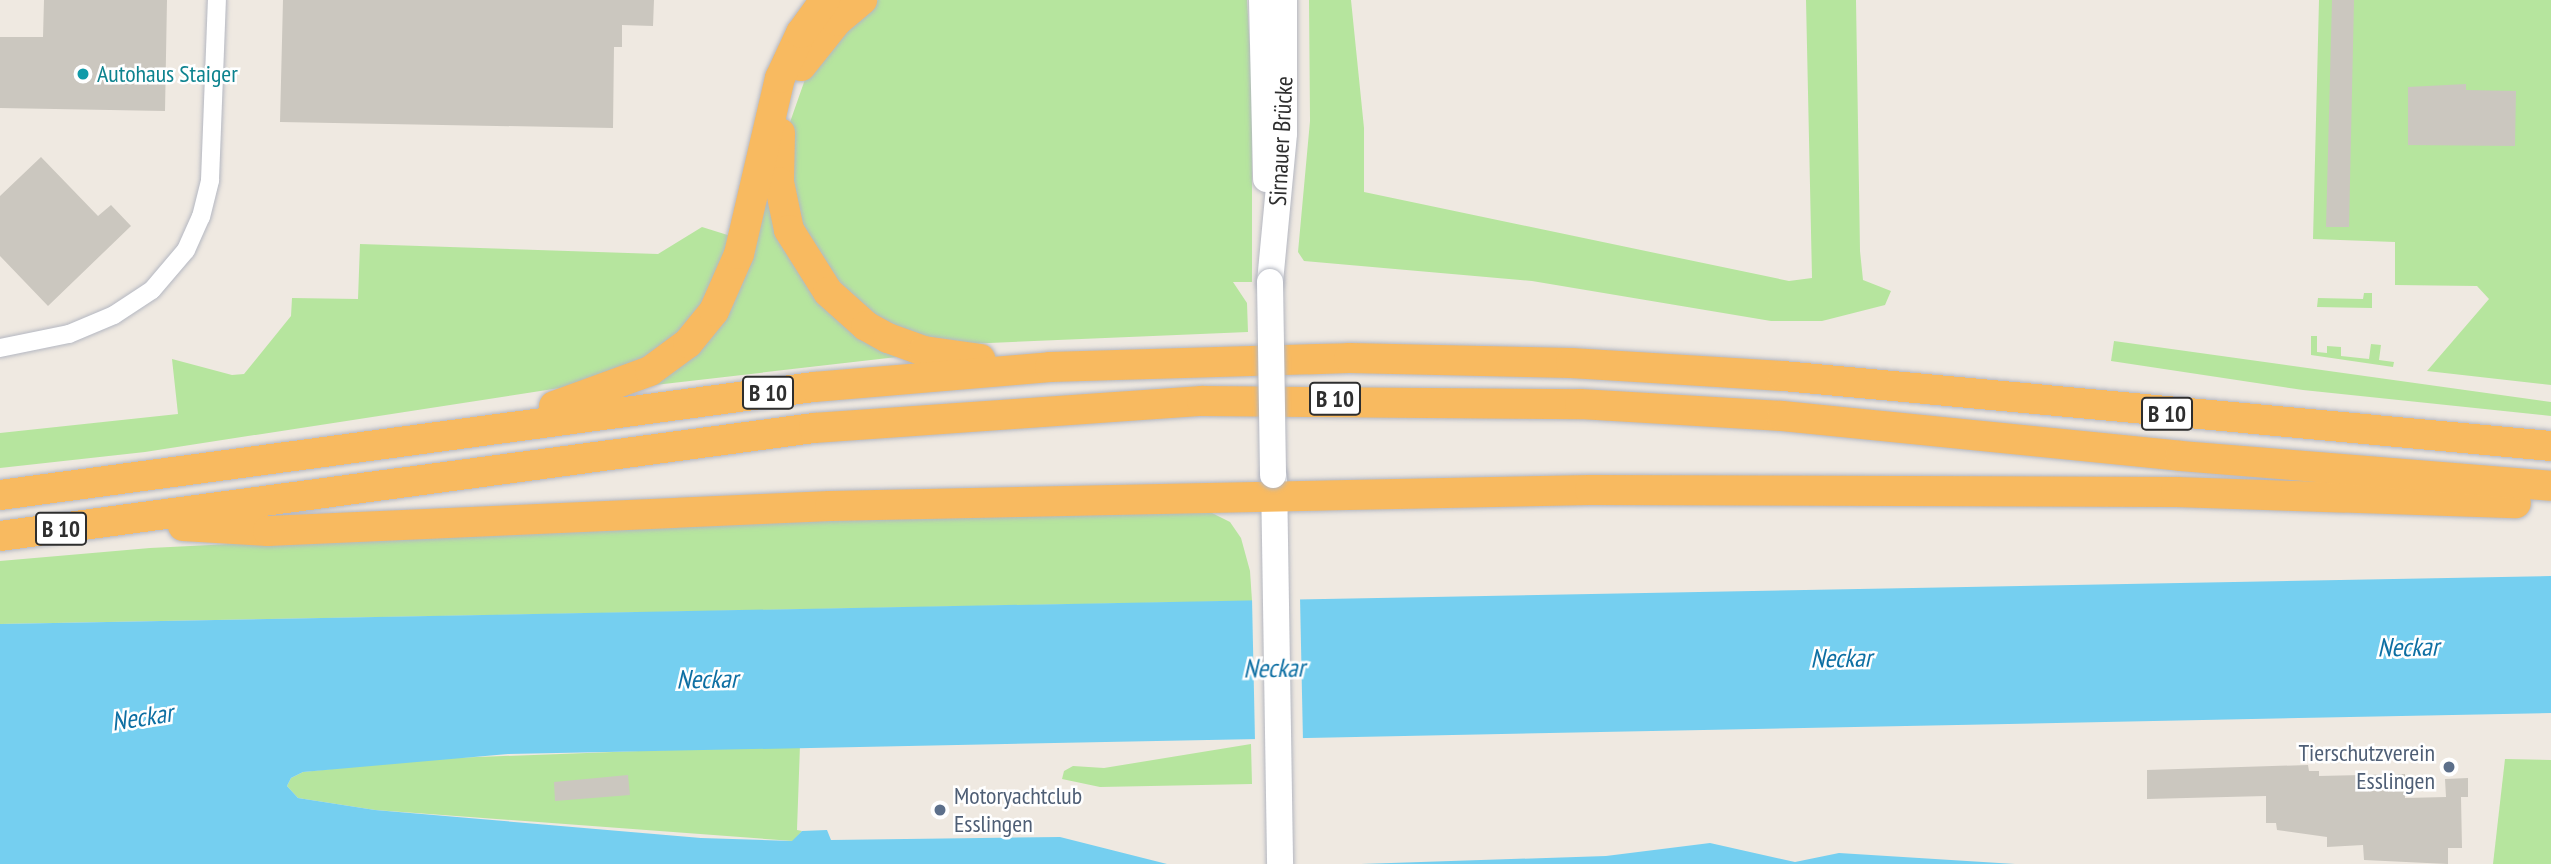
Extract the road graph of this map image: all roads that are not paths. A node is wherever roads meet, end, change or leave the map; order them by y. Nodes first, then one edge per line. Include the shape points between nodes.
1 (217, 0) edge
2 (825, 0) edge
3 (862, 0) edge
4 (1262, 0) edge
5 (1284, 0) edge
6 (1270, 282) junction
7 (0, 348) edge
8 (1050, 367) junction
9 (486, 430) junction
10 (2551, 446) edge
11 (1274, 485) junction
12 (2551, 486) edge
13 (0, 495) edge
14 (2551, 501) edge
15 (122, 522) junction
16 (0, 536) edge
17 (1280, 864) edge

1 - 7 street via 210,180 186,250 152,290 114,316 69,334
2 - 9 highway via 800,33 780,78 739,254 724,294 702,327 670,358 630,382
3 - 8 highway via 806,57 785,106 779,182 782,208 799,252 828,292 866,326 888,338 950,356
4 - 6 main road, Sirnauer Brücke
5 - 6 main road, Sirnauer Brücke via 1284,133
6 - 11 main road, Sirnauer Brücke, bridge
8 - 9 highway, B 10 via 814,387
8 - 10 highway, B 10 via 1349,358 1571,363 1783,376
9 - 13 highway, B 10
11 - 14 highway via 1952,489 2505,504
11 - 15 highway via 256,531
11 - 17 main road, Sirnauer Brücke
12 - 15 highway, B 10 via 1769,415 1553,403 1202,401 814,428
15 - 16 highway, B 10

